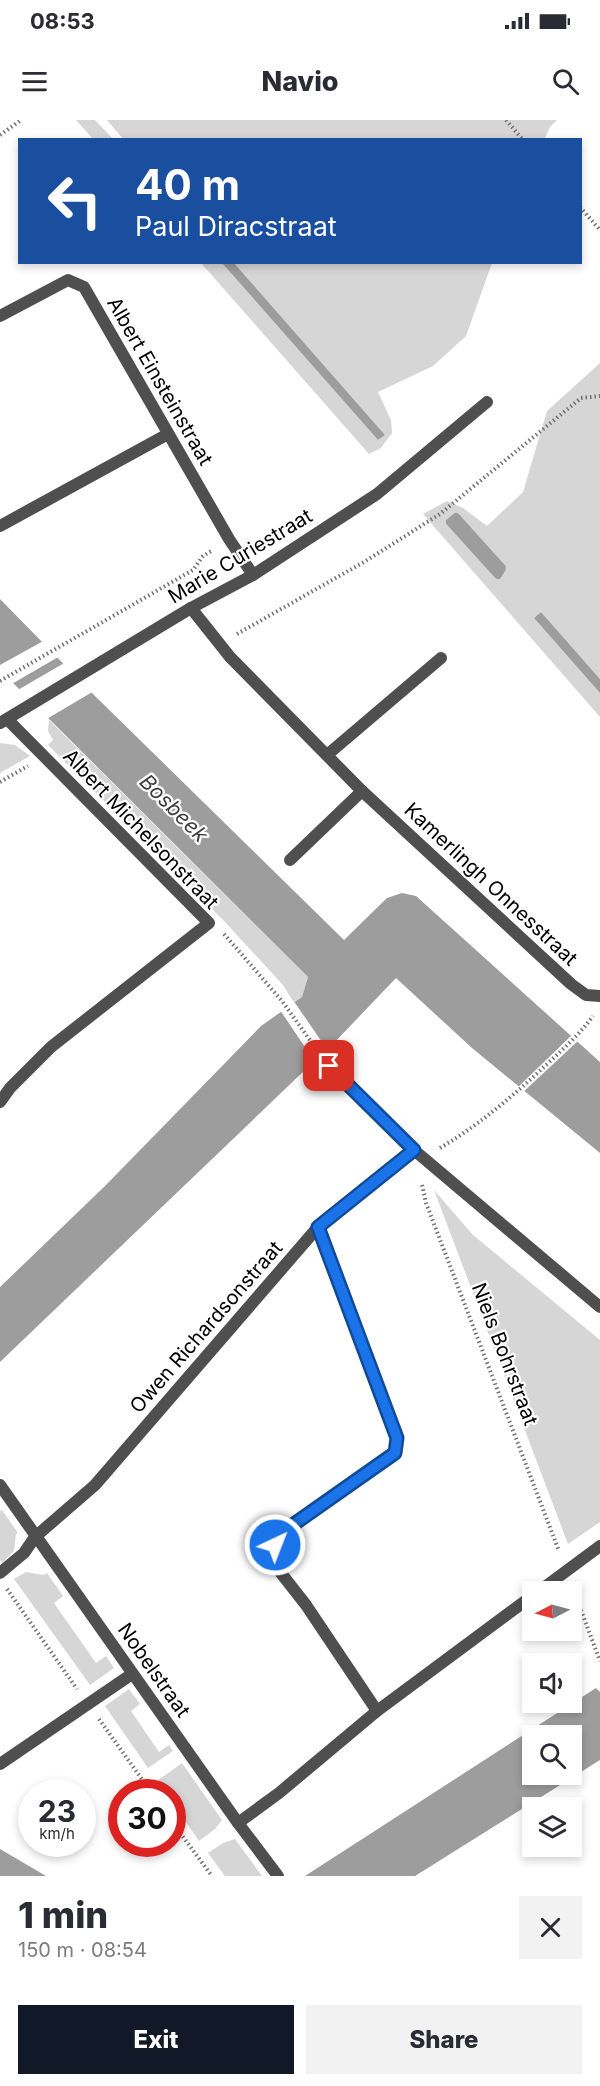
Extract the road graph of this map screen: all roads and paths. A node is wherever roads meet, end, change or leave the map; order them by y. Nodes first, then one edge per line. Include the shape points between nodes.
1 (21, 120) edge
2 (506, 120) edge
3 (0, 135) edge
4 (521, 138) edge
5 (582, 209) edge
6 (600, 230) edge
7 (0, 316) edge
8 (600, 396) edge
9 (487, 402) dead end
10 (168, 434) junction
11 (0, 526) edge
12 (229, 539) junction
13 (253, 575) junction
14 (191, 608) junction
15 (220, 644) junction
16 (441, 658) dead end
17 (0, 681) edge
18 (3, 721) edge
19 (327, 755) junction
20 (44, 757) junction
21 (0, 782) edge
22 (362, 790) junction
23 (290, 860) dead end
24 (209, 923) junction
25 (600, 996) edge
26 (580, 1033) dead end
27 (321, 1056) dead end
28 (329, 1066) dead end
29 (0, 1102) edge
30 (418, 1154) junction
31 (318, 1227) junction
32 (600, 1307) edge
33 (0, 1485) edge
34 (35, 1537) junction
35 (600, 1546) edge
36 (567, 1571) junction
37 (0, 1573) edge
38 (553, 1581) edge
39 (522, 1603) edge
40 (600, 1661) edge
41 (132, 1674) junction
42 (377, 1711) junction
43 (0, 1764) edge
44 (238, 1823) junction
45 (186, 1841) edge
46 (275, 1873) edge
47 (212, 1876) edge

1 - 3 path
2 - 4 path
5 - 6 path
7 - 10 street, Albert Einsteinstraat via 68,280 84,287
8 - 15 path via 580,398 440,513 364,562
9 - 13 street, Marie Curiestraat via 377,494
10 - 11 street
10 - 12 street, Albert Einsteinstraat
12 - 13 street, Albert Einsteinstraat
12 - 17 path, Marie Curiestraat via 203,556 193,570
13 - 14 street, Marie Curiestraat
14 - 15 street, Kamerlingh Onnesstraat
14 - 18 street, Marie Curiestraat
15 - 19 street, Kamerlingh Onnesstraat
16 - 19 street
18 - 20 street, Albert Michelsonstraat
19 - 22 street, Kamerlingh Onnesstraat
20 - 21 path
20 - 24 street, Albert Michelsonstraat
22 - 23 street
22 - 25 street, Kamerlingh Onnesstraat via 571,984 586,994
24 - 27 path via 282,1001
24 - 29 street, Albert Michelsonstraat via 51,1047
26 - 30 path via 516,1094 465,1132
28 - 30 street
30 - 31 street, Owen Richardsonstraat
30 - 32 street
30 - 36 path, Niels Bohrstraat via 426,1203
31 - 34 street, Owen Richardsonstraat via 95,1485
31 - 42 street via 397,1438 395,1453 287,1529 275,1545 277,1568
33 - 34 street, Nobelstraat
34 - 37 street, Owen Richardsonstraat via 24,1553
34 - 41 street, Nobelstraat
35 - 36 street
36 - 38 street
36 - 40 path, Niels Bohrstraat
39 - 42 street
41 - 43 street
41 - 44 street, Nobelstraat
42 - 44 street
44 - 46 street, Nobelstraat
45 - 47 path

